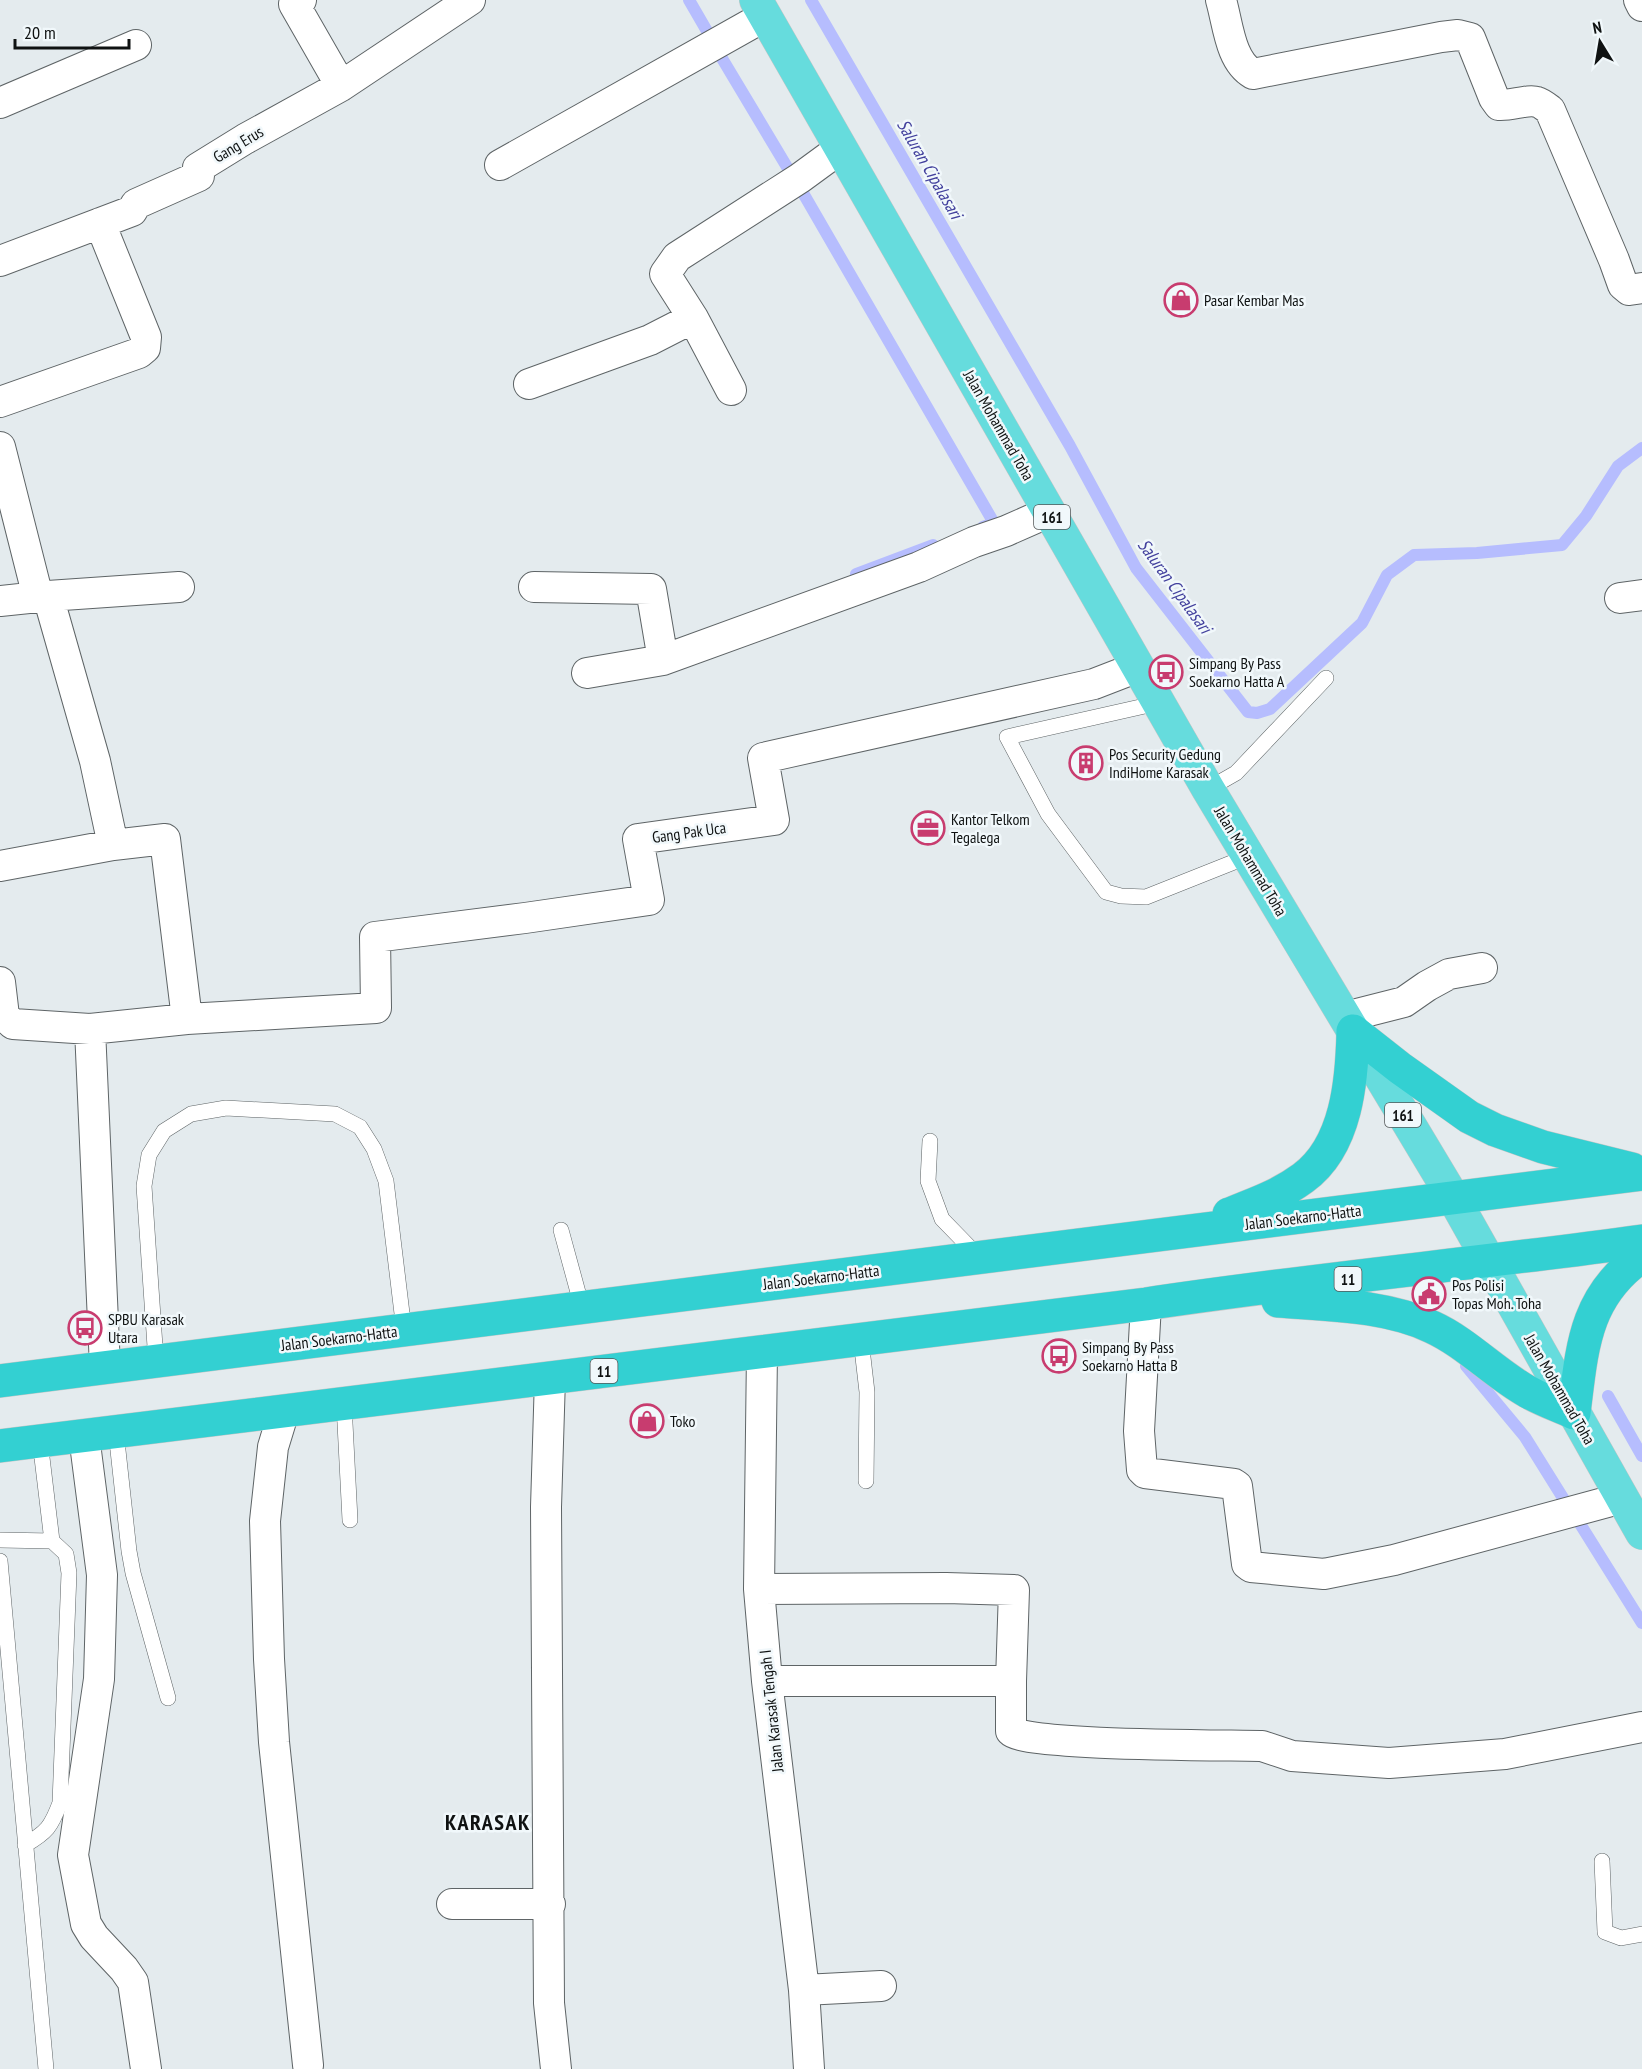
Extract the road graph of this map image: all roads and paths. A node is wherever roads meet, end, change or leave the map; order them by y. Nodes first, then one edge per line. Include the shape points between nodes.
1 (301, 0) edge
2 (470, 0) edge
3 (1221, 0) edge
4 (1639, 0) edge
5 (1642, 6) edge
6 (760, 8) edge
7 (136, 45) dead end
8 (341, 86) junction
9 (0, 103) edge
10 (841, 148) junction
11 (500, 165) dead end
12 (100, 223) junction
13 (0, 261) edge
14 (1642, 288) edge
15 (693, 318) junction
16 (529, 384) dead end
17 (731, 390) dead end
18 (0, 402) edge
19 (0, 447) edge
20 (1049, 512) junction
21 (179, 587) dead end
22 (534, 587) dead end
23 (43, 596) junction
24 (0, 601) edge
25 (663, 660) junction
26 (1138, 667) junction
27 (587, 672) dead end
28 (1326, 678) dead end
29 (1158, 703) junction
30 (1208, 789) junction
31 (113, 845) junction
32 (1249, 856) junction
33 (0, 866) edge
34 (1482, 968) dead end
35 (0, 982) edge
36 (187, 1019) junction
37 (1349, 1024) junction
38 (90, 1029) junction
39 (930, 1141) dead end
40 (1642, 1173) edge
41 (1454, 1199) junction
42 (561, 1230) dead end
43 (1187, 1231) junction
44 (1642, 1242) edge
45 (1642, 1256) edge
46 (980, 1257) junction
47 (1488, 1262) junction
48 (1207, 1295) junction
49 (1146, 1304) junction
50 (582, 1307) junction
51 (404, 1330) junction
52 (861, 1340) junction
53 (762, 1352) junction
54 (156, 1361) junction
55 (105, 1367) junction
56 (550, 1378) junction
57 (0, 1381) edge
58 (344, 1404) junction
59 (284, 1411) junction
60 (1574, 1413) junction
61 (116, 1432) junction
62 (84, 1436) junction
63 (40, 1441) junction
64 (0, 1446) edge
65 (866, 1481) dead end
66 (1622, 1498) junction
67 (350, 1520) dead end
68 (1642, 1533) edge
69 (0, 1540) edge
70 (52, 1541) junction
71 (0, 1561) edge
72 (759, 1589) junction
73 (2, 1605) edge
74 (766, 1681) junction
75 (1011, 1681) junction
76 (168, 1698) dead end
77 (1642, 1727) edge
78 (25, 1845) junction
79 (1602, 1861) dead end
80 (452, 1904) dead end
81 (550, 1904) junction
82 (1642, 1934) edge
83 (881, 1986) dead end
84 (804, 1990) junction
85 (308, 2065) dead end
86 (46, 2069) edge
87 (146, 2069) edge
88 (556, 2069) edge
89 (809, 2069) edge

1 - 8 street via 294,4
2 - 8 street, Gang Erus
3 - 14 street via 1237,58 1253,75 1441,37 1470,38 1499,105 1537,102 1550,110 1623,285 1629,290
4 - 5 street
6 - 10 main road, Jalan Mohammad Toha / 161
6 - 11 street
7 - 9 street
8 - 12 street, Gang Erus via 198,168 198,176 136,204 132,211
10 - 15 street via 677,257 665,274
10 - 20 main road, Jalan Mohammad Toha / 161
12 - 13 street, Gang Erus
12 - 18 street via 146,337 145,348
15 - 16 street via 650,340
15 - 17 street
19 - 23 street
20 - 25 street via 920,567
20 - 26 main road, Jalan Mohammad Toha / 161
21 - 23 street
22 - 25 street via 651,589
23 - 24 street
23 - 31 street via 95,761
25 - 27 street
26 - 29 main road, Jalan Mohammad Toha / 161
26 - 36 street, Gang Pak Uca via 1094,684 762,758 774,820 638,839 649,900 375,937 376,1008
28 - 30 lane via 1236,773
29 - 30 main road, Jalan Mohammad Toha / 161
29 - 32 lane via 1007,737 1048,814 1106,892 1146,897
30 - 32 main road, Jalan Mohammad Toha / 161
31 - 33 street
31 - 36 street via 166,840
32 - 37 main road, Jalan Mohammad Toha / 161
34 - 37 street via 1449,974 1404,1002
35 - 38 street via 4,1016 13,1024
36 - 38 street
37 - 40 highway via 1400,1068 1495,1130
37 - 41 main road, Jalan Mohammad Toha / 161
37 - 43 highway via 1352,1068 1345,1105 1335,1137 1322,1160 1305,1177 1269,1199
38 - 55 street
39 - 46 lane via 928,1181 942,1219
40 - 41 highway, Jalan Soekarno-Hatta
41 - 43 highway, Jalan Soekarno-Hatta
41 - 47 main road, Jalan Mohammad Toha / 161
42 - 50 lane
43 - 46 highway, Jalan Soekarno-Hatta
44 - 47 highway, 11
45 - 60 highway via 1609,1285 1593,1312 1582,1345
46 - 50 highway, Jalan Soekarno-Hatta
47 - 48 highway, 11
47 - 60 main road, Jalan Mohammad Toha / 161
48 - 49 highway, 11
48 - 60 highway via 1356,1308 1404,1318 1441,1332 1527,1391
49 - 52 highway, 11
49 - 66 street via 1139,1431 1142,1470 1237,1486 1247,1564 1251,1567 1324,1574 1394,1560
50 - 51 highway, Jalan Soekarno-Hatta
51 - 54 highway, Jalan Soekarno-Hatta
51 - 54 lane via 386,1181 374,1149 360,1127 335,1114 226,1108 191,1114 164,1131 149,1155 144,1186
52 - 53 highway, 11
52 - 65 lane via 867,1392
53 - 56 highway, 11
53 - 72 street, Jalan Karasak Tengah I
54 - 55 highway, Jalan Soekarno-Hatta
55 - 57 highway, Jalan Soekarno-Hatta
56 - 58 highway, 11
56 - 81 street via 546,1507
58 - 59 highway, 11
58 - 67 lane
59 - 61 highway, 11
59 - 85 street via 273,1447 265,1521 269,1659
60 - 66 main road, Jalan Mohammad Toha / 161
61 - 62 highway, 11
61 - 76 lane via 133,1573
62 - 63 highway, 11
62 - 87 street via 102,1575 99,1679 74,1855 86,1924 133,1982
63 - 64 highway, 11
63 - 70 lane
66 - 68 main road, Jalan Mohammad Toha / 161
69 - 70 lane
70 - 78 lane via 66,1554 69,1573 60,1803 53,1823
71 - 73 lane
72 - 74 street, Jalan Karasak Tengah I
72 - 75 street via 1014,1590
73 - 78 lane
74 - 75 street
74 - 84 street, Jalan Karasak Tengah I
75 - 77 street via 1011,1731 1050,1741 1262,1746 1292,1756 1389,1764 1505,1755
78 - 86 lane
79 - 82 lane via 1605,1932 1621,1938
80 - 81 street
81 - 88 street via 549,2003
83 - 84 street
84 - 89 street, Jalan Karasak Tengah I

